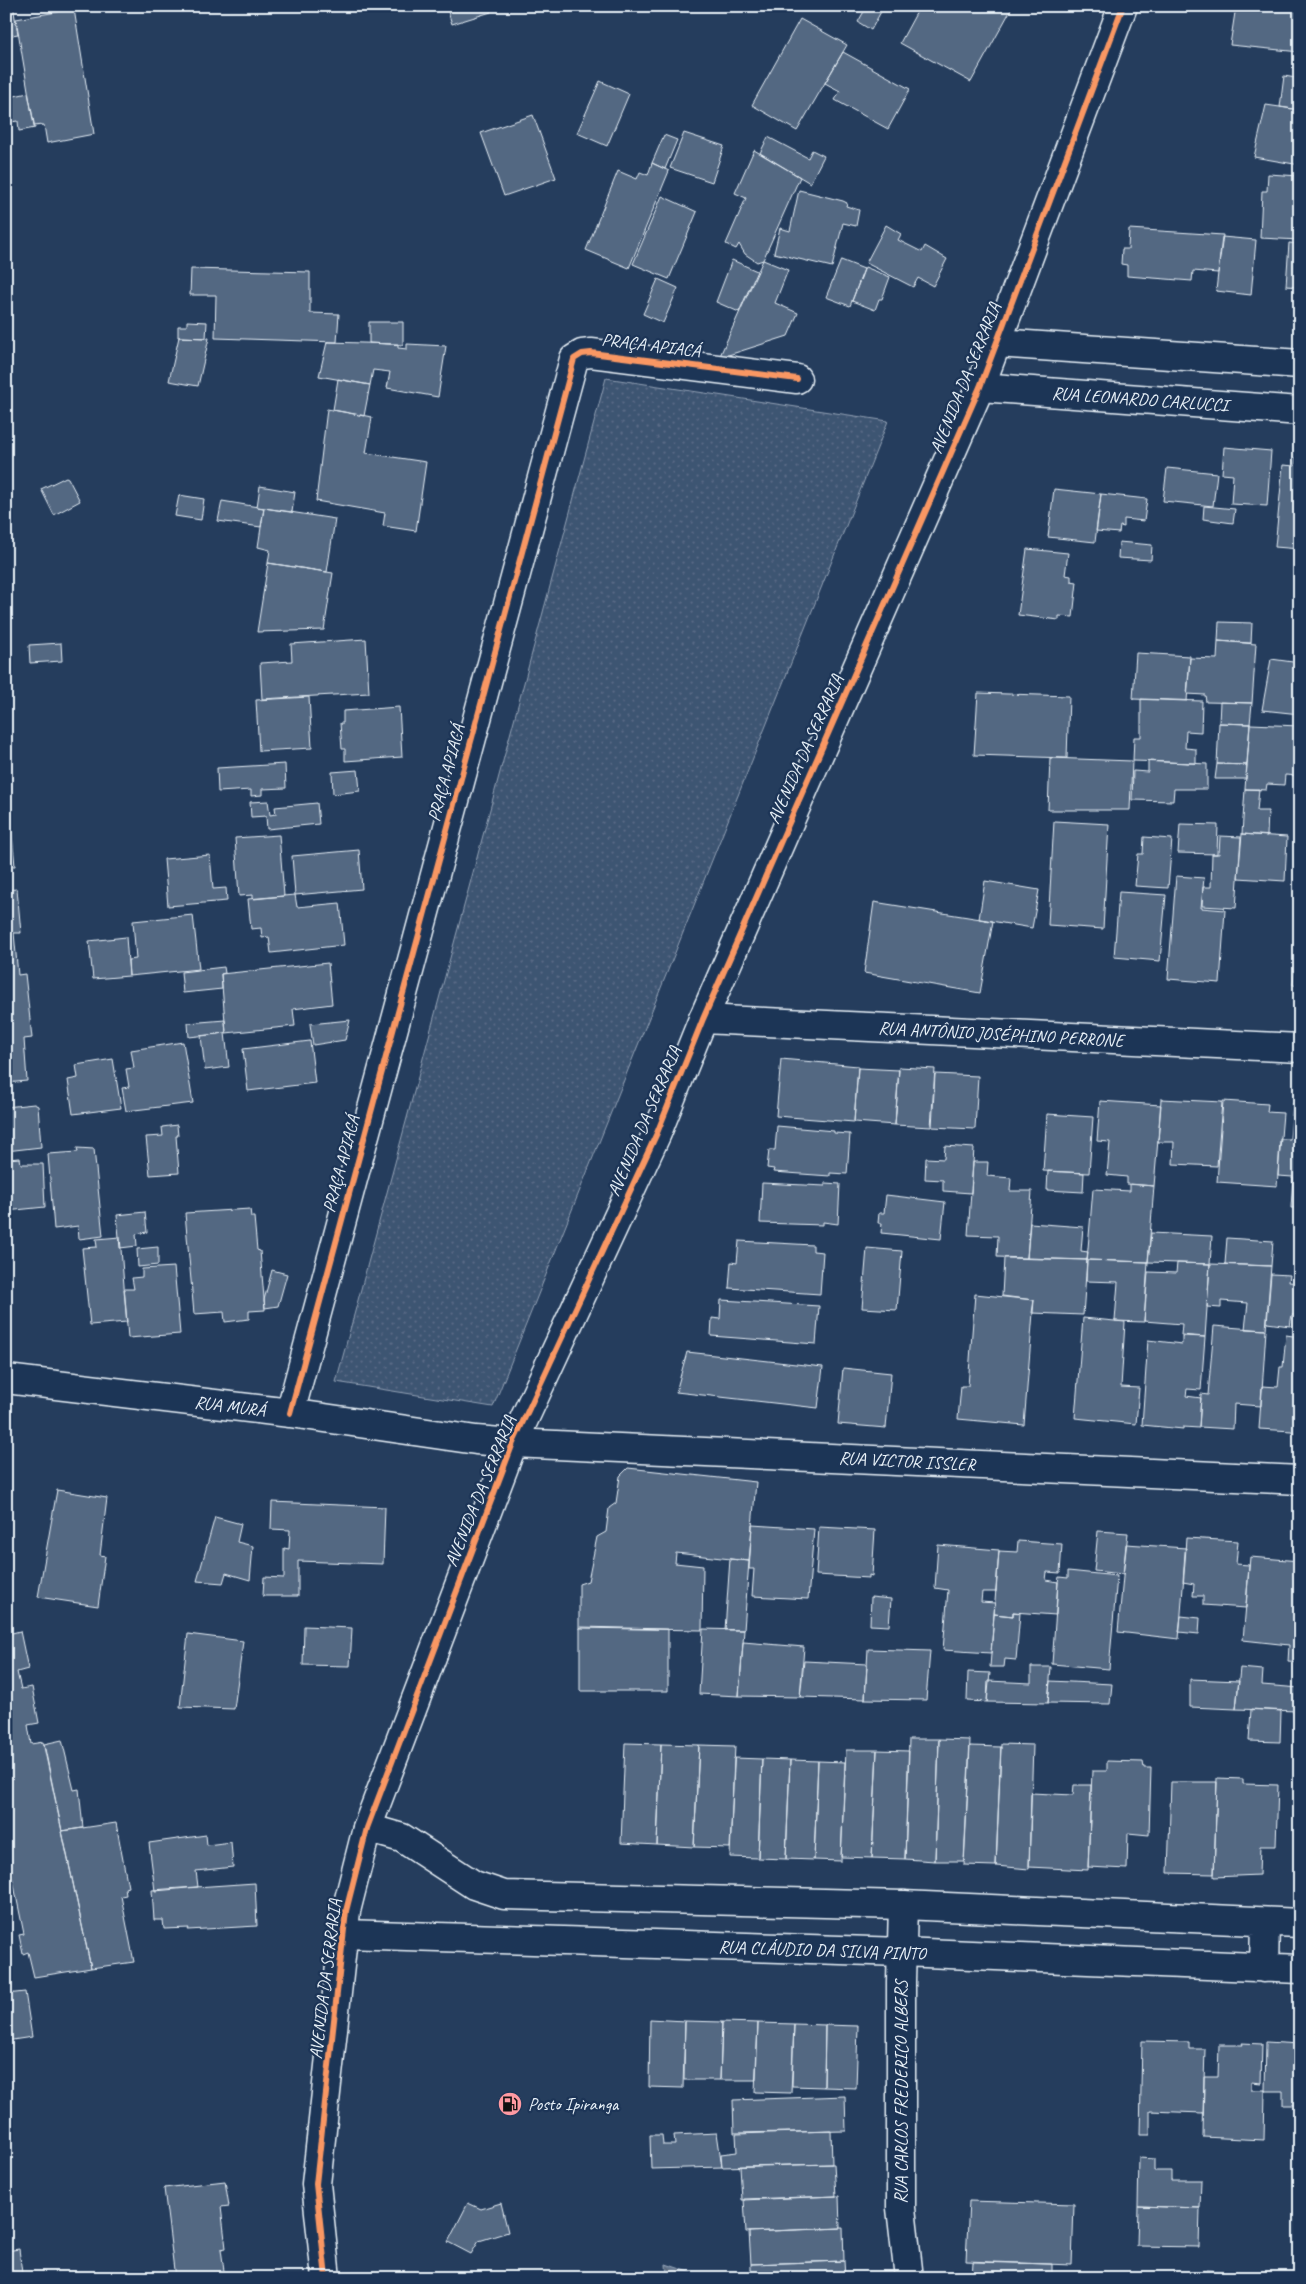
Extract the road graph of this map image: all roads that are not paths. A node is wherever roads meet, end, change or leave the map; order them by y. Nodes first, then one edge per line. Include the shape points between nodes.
1 (1123, 6) edge
2 (997, 343) junction
3 (1300, 364) edge
4 (797, 379) dead end
5 (980, 387) junction
6 (1300, 411) edge
7 (703, 1019) junction
8 (1300, 1048) edge
9 (6, 1379) edge
10 (290, 1413) junction
11 (514, 1443) junction
12 (1300, 1480) edge
13 (367, 1828) junction
14 (903, 1905) junction
15 (1265, 1922) junction
16 (1300, 1923) edge
17 (344, 1934) junction
18 (902, 1952) junction
19 (1264, 1968) junction
20 (1300, 1969) edge
21 (326, 2278) edge
22 (909, 2278) edge

1 - 2 street, AVENIDA DA SERRARIA
2 - 3 street
2 - 5 street, AVENIDA DA SERRARIA
4 - 10 street, PRAÇA APIACÁ via 590,353 574,359
5 - 6 street, RUA LEONARDO CARLUCCI
5 - 7 street, AVENIDA DA SERRARIA
7 - 8 street, RUA ANTÔNIO JOSÉPHINO PERRONE
7 - 11 street, AVENIDA DA SERRARIA via 657,1133
9 - 10 street, RUA MURÁ
10 - 11 street, RUA MURÁ
11 - 12 street, RUA VICTOR ISSLER
11 - 13 street, AVENIDA DA SERRARIA
13 - 14 street via 402,1838 474,1885 504,1895
13 - 17 street, AVENIDA DA SERRARIA via 346,1911
14 - 15 street
14 - 18 street, RUA CARLOS FREDERICO ALBERS
15 - 16 street
15 - 19 street
17 - 18 street, RUA CLÁUDIO DA SILVA PINTO
17 - 21 street, AVENIDA DA SERRARIA via 316,2184
18 - 19 street, RUA CLÁUDIO DA SILVA PINTO
18 - 22 street, RUA CARLOS FREDERICO ALBERS via 901,2208
19 - 20 street, RUA CLÁUDIO DA SILVA PINTO

